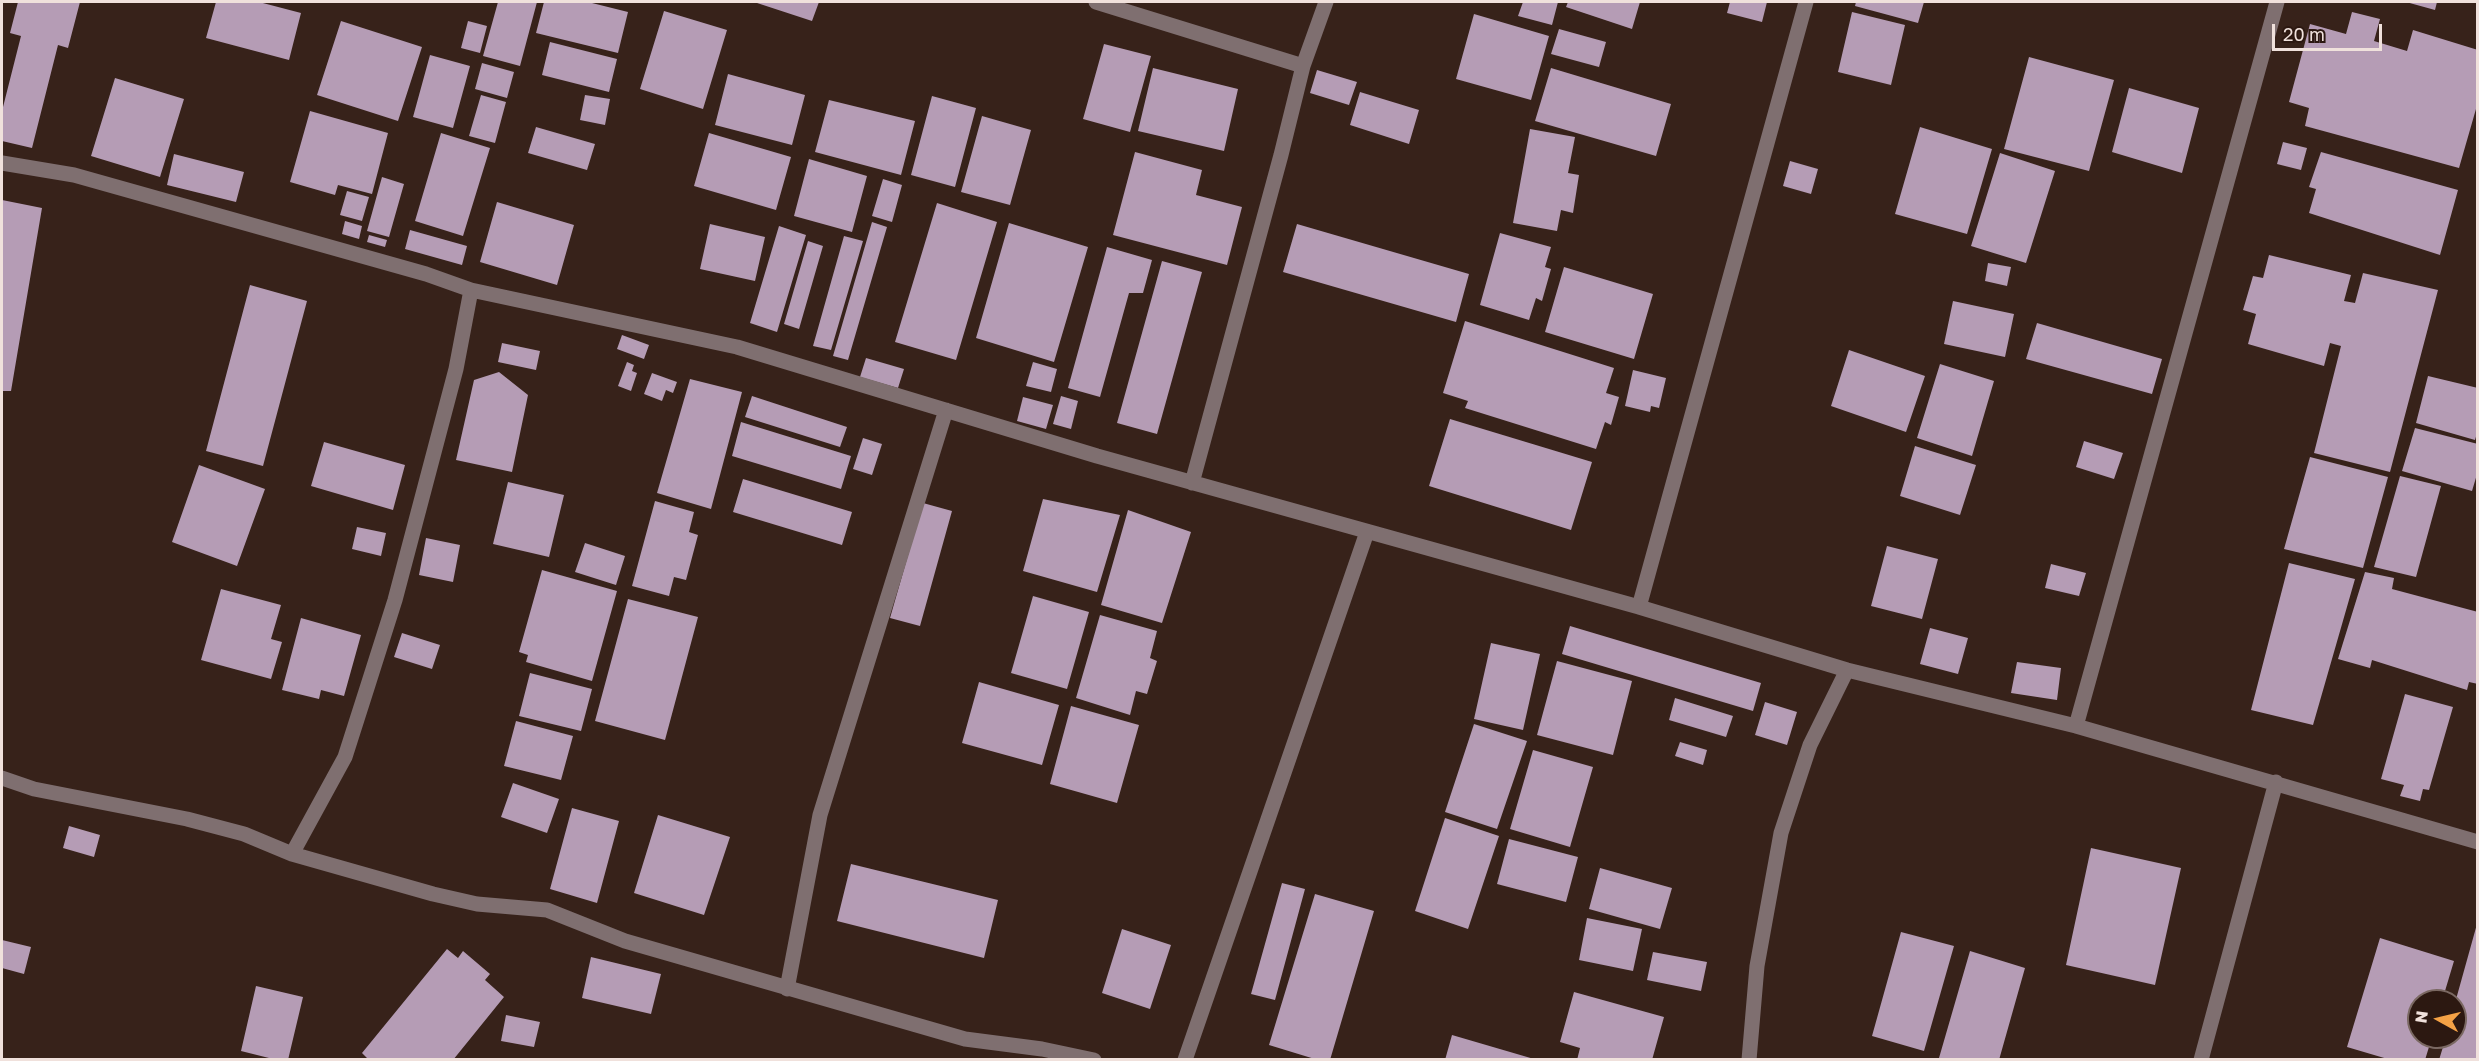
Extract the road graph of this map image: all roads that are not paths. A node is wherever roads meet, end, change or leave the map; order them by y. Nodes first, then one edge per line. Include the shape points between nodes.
1 (1096, 2) edge
2 (1326, 2) edge
3 (1806, 2) edge
4 (2277, 2) edge
5 (1303, 66) junction
6 (2, 163) edge
7 (471, 290) junction
8 (946, 410) junction
9 (1192, 483) junction
10 (1367, 532) junction
11 (1639, 607) junction
12 (1847, 670) junction
13 (2076, 726) junction
14 (2, 778) edge
15 (2276, 782) junction
16 (2478, 842) edge
17 (292, 854) junction
18 (788, 989) junction
19 (1094, 1059) edge
20 (1185, 1059) edge
21 (1749, 1059) edge
22 (2201, 1059) edge

1 - 5 street
2 - 5 street
3 - 11 street
4 - 13 street
5 - 9 street
6 - 7 street via 74,175
7 - 8 street via 737,347
7 - 17 street via 456,369 395,600 345,757
8 - 9 street
8 - 18 street via 820,815
9 - 10 street
10 - 11 street
10 - 20 street
11 - 12 street
12 - 13 street
12 - 21 street via 1810,745 1781,833 1757,966
13 - 15 street
14 - 17 street via 34,789 199,822 244,834
15 - 16 street
15 - 22 street
17 - 18 street via 477,904 547,910 625,941
18 - 19 street via 966,1039

